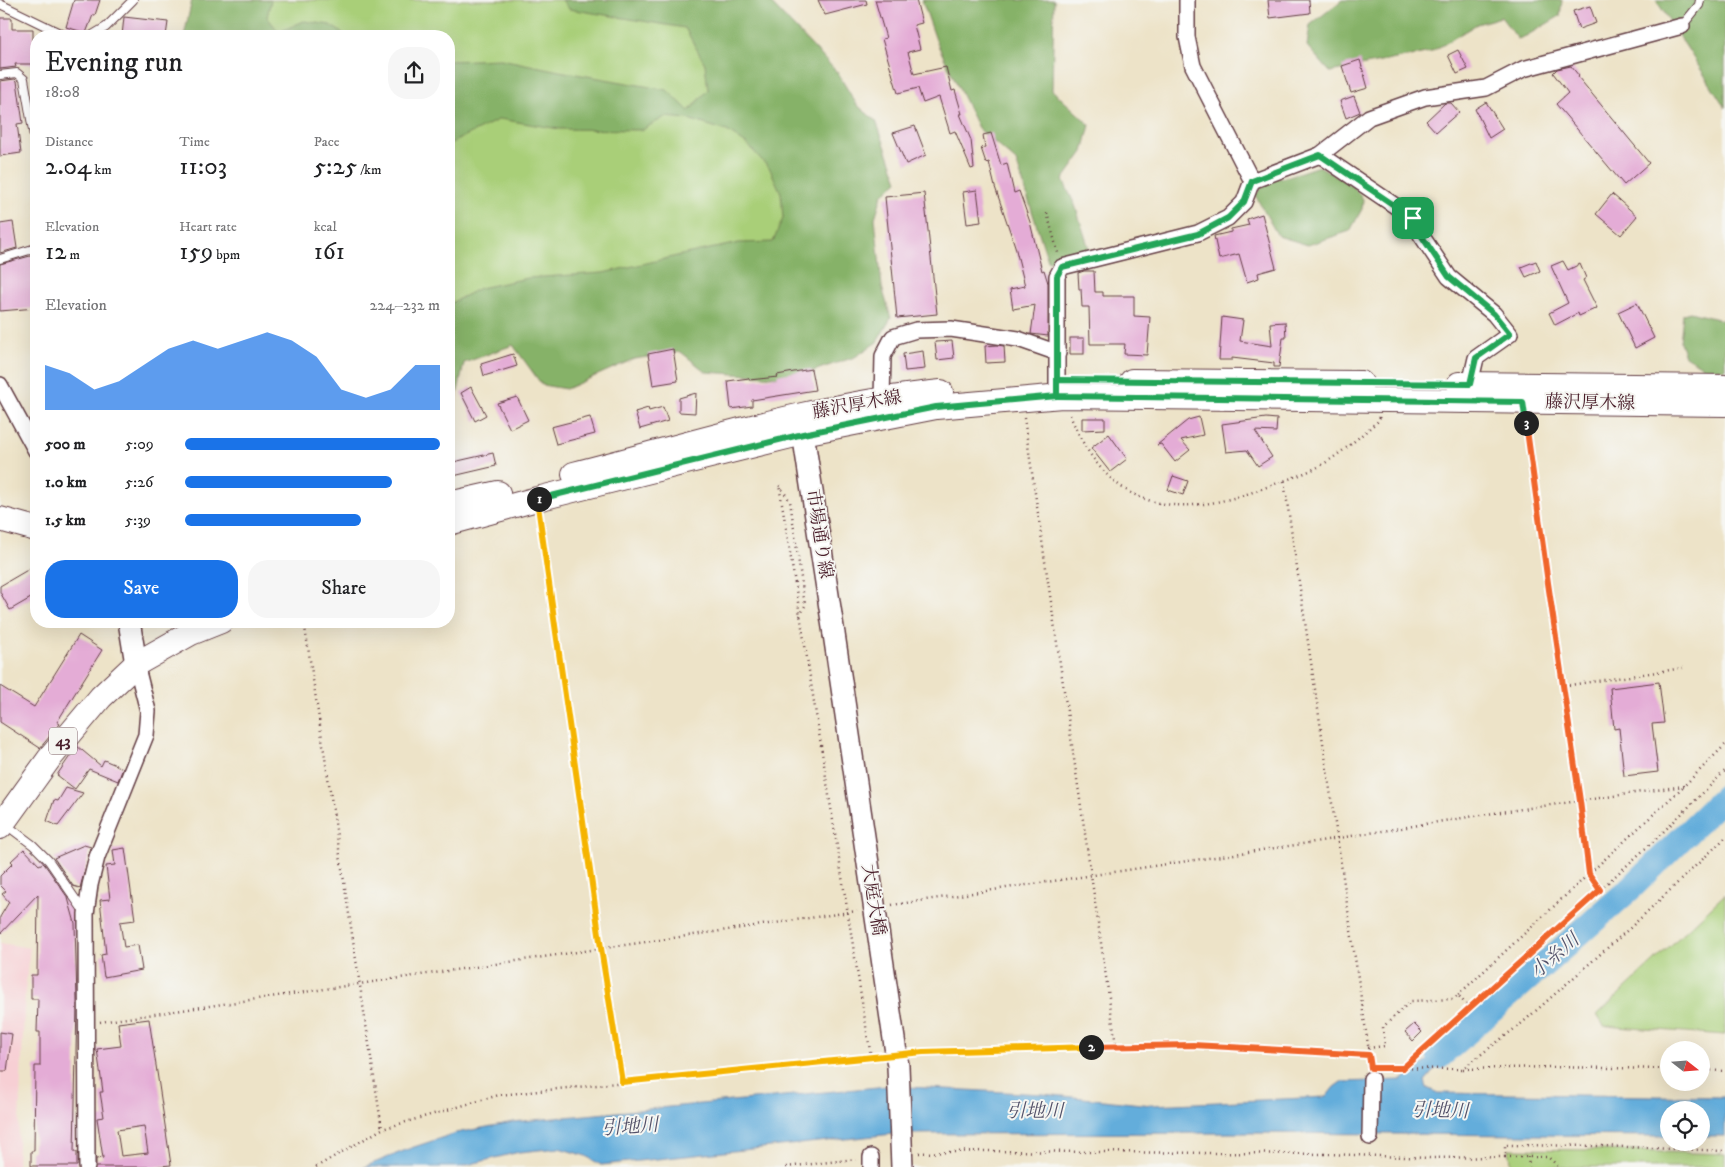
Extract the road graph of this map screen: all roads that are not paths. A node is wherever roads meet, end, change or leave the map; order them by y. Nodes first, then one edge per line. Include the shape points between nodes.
1 (133, 0) edge
2 (1187, 0) edge
3 (1700, 0) edge
4 (0, 4) edge
5 (1682, 26) joint
6 (54, 30) edge
7 (101, 30) edge
8 (0, 75) edge
9 (30, 114) edge
10 (1320, 155) junction
11 (1252, 181) junction
12 (30, 250) edge
13 (0, 259) edge
14 (1058, 353) junction
15 (1470, 384) junction
16 (0, 385) edge
17 (1725, 387) edge
18 (1059, 391) junction
19 (882, 399) junction
20 (1725, 404) edge
21 (800, 424) junction
22 (30, 440) edge
23 (455, 503) edge
24 (0, 512) edge
25 (30, 517) edge
26 (0, 519) edge
27 (455, 521) edge
28 (30, 527) edge
29 (0, 536) edge
30 (30, 543) edge
31 (130, 628) edge
32 (204, 628) edge
33 (834, 634) joint
34 (136, 664) junction
35 (2, 825) edge
36 (86, 914) junction
37 (1371, 1074) road end
38 (1370, 1137) dead end
39 (909, 1160) edge
40 (87, 1167) edge

1 - 7 lane
2 - 11 street via 1193,66
3 - 5 lane
4 - 6 lane
5 - 10 street via 1523,69 1486,88 1425,97 1369,117
8 - 9 lane via 17,73 24,79
10 - 11 street
10 - 15 street via 1413,218 1449,277 1494,314 1510,334 1476,358
11 - 14 street via 1244,202 1228,218 1198,234 1062,267 1057,276
12 - 13 lane
14 - 18 street
14 - 19 street via 1018,339 951,329 916,330 893,337 883,356
15 - 17 main road, 藤沢厚木線
15 - 18 main road, 藤沢厚木線
16 - 22 street
18 - 19 main road, 藤沢厚木線 via 935,392
18 - 20 main road, 藤沢厚木線
18 - 21 main road, 藤沢厚木線 via 1021,399
19 - 21 main road, 藤沢厚木線
21 - 23 main road, 藤沢厚木線
21 - 27 main road, 藤沢厚木線
21 - 33 street, 市場通り線
24 - 25 main road
26 - 28 main road
29 - 30 main road
31 - 34 street
32 - 34 main road, 43
33 - 39 street, 大庭大橋, bridge
34 - 35 main road, 43 via 101,697 49,759
34 - 36 street via 148,711 146,735 98,856
35 - 36 lane via 33,845 49,861
36 - 40 street
37 - 38 street

